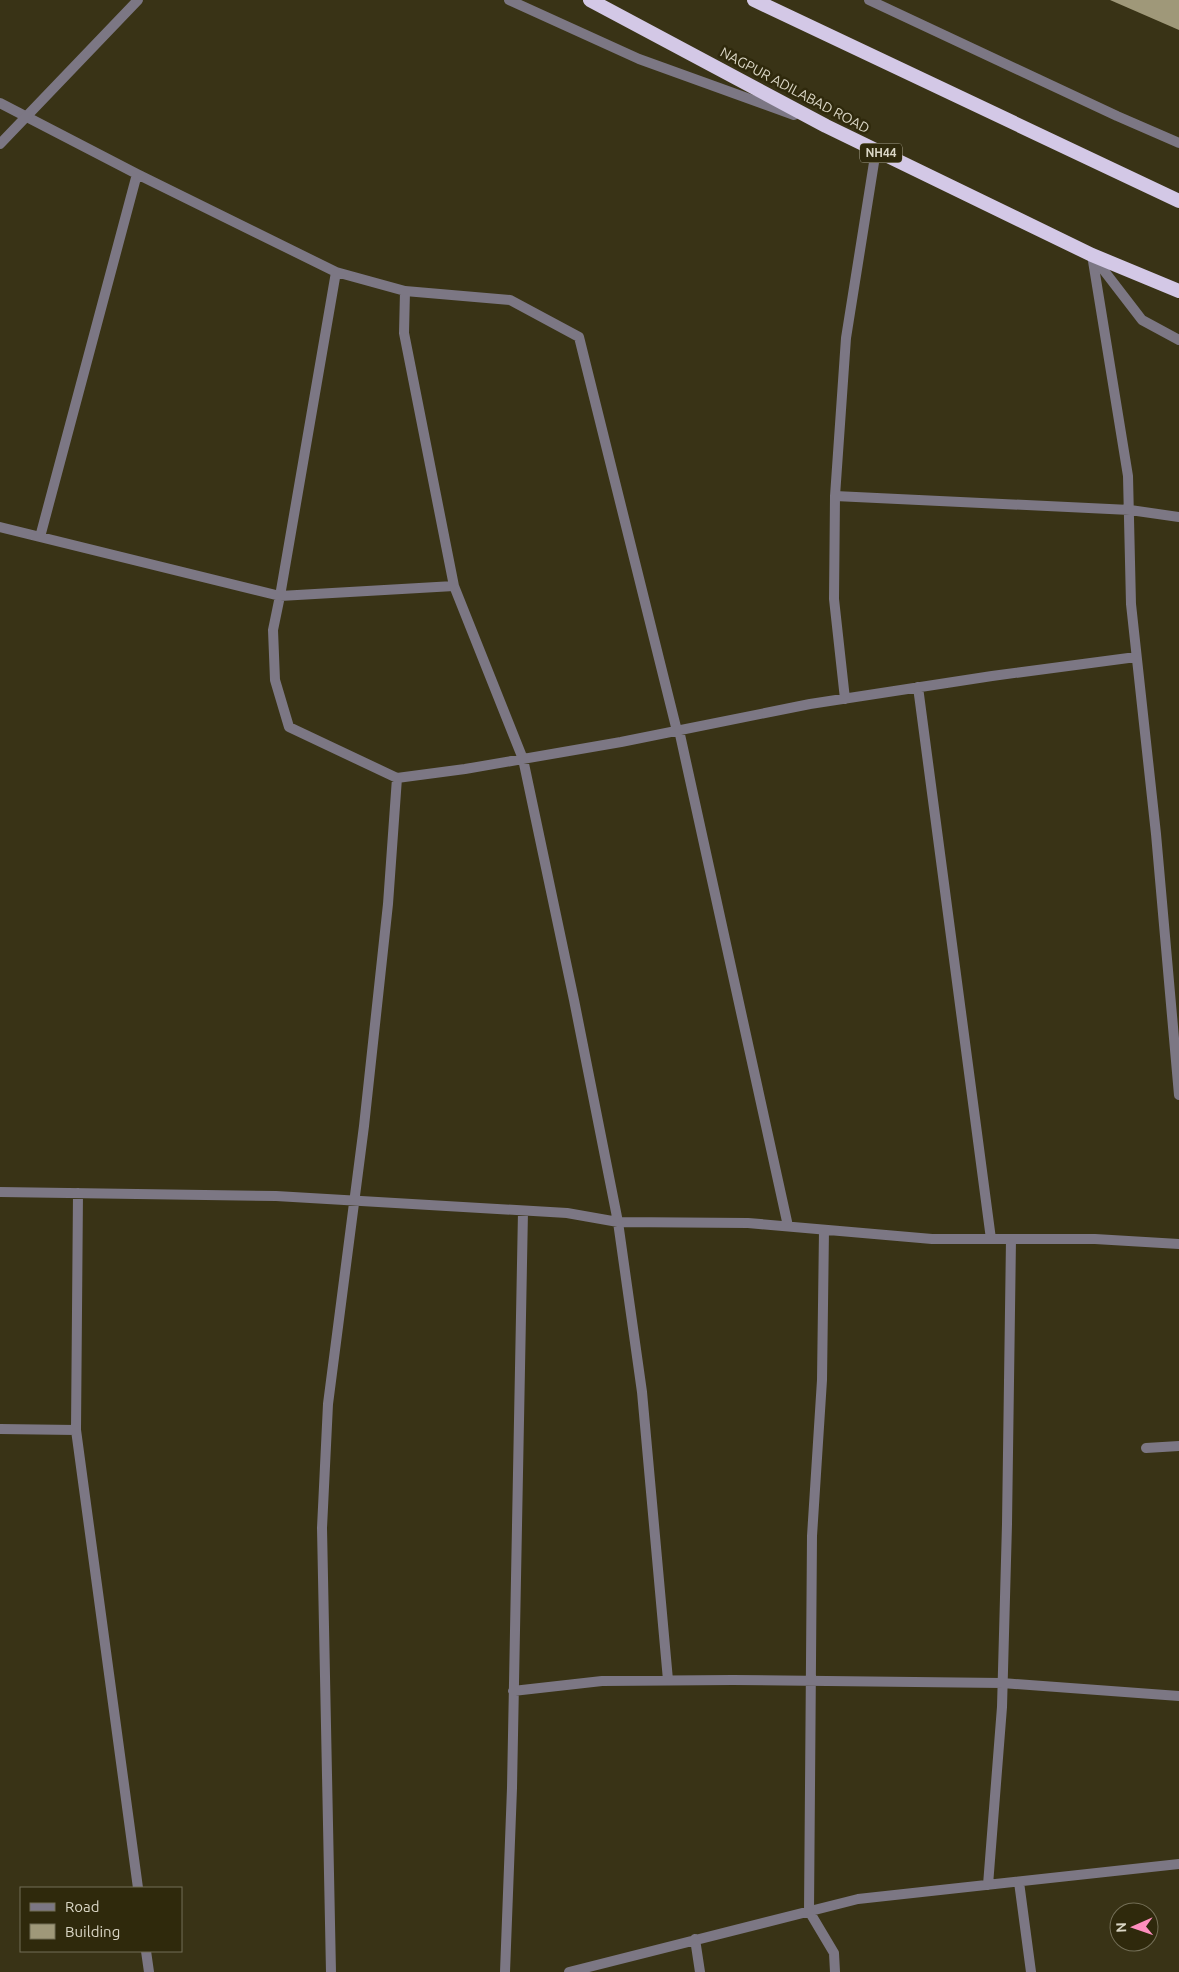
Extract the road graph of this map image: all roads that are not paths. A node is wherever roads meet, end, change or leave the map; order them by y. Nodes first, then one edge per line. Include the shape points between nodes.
1 (138, 0) edge
2 (509, 0) edge
3 (590, 0) edge
4 (754, 0) edge
5 (869, 0) edge
6 (0, 103) edge
7 (26, 118) junction
8 (826, 126) junction
9 (1179, 143) edge
10 (0, 144) edge
11 (876, 150) junction
12 (137, 174) junction
13 (1179, 201) edge
14 (1092, 255) junction
15 (336, 272) junction
16 (405, 291) junction
17 (1179, 291) edge
18 (1179, 340) edge
19 (836, 496) junction
20 (1130, 510) junction
21 (1179, 517) edge
22 (0, 527) edge
23 (40, 538) junction
24 (454, 586) junction
25 (280, 596) junction
26 (1136, 658) junction
27 (918, 687) junction
28 (845, 699) junction
29 (678, 731) junction
30 (523, 759) junction
31 (397, 778) junction
32 (1179, 1095) edge
33 (0, 1192) edge
34 (78, 1193) junction
35 (353, 1200) junction
36 (523, 1211) junction
37 (618, 1222) junction
38 (788, 1226) junction
39 (824, 1230) junction
40 (992, 1239) junction
41 (1011, 1239) junction
42 (1179, 1244) edge
43 (0, 1429) edge
44 (76, 1430) junction
45 (1179, 1446) edge
46 (1146, 1448) dead end
47 (668, 1680) junction
48 (812, 1681) junction
49 (1002, 1684) junction
50 (513, 1691) junction
51 (1179, 1696) edge
52 (1179, 1864) edge
53 (1019, 1882) junction
54 (988, 1885) junction
55 (138, 1887) edge
56 (809, 1911) junction
57 (695, 1939) junction
58 (146, 1952) edge
59 (149, 1972) edge
60 (331, 1972) edge
61 (505, 1972) edge
62 (569, 1972) edge
63 (700, 1972) edge
64 (835, 1972) edge
65 (1031, 1972) edge

1 - 7 street
2 - 8 street via 639,59
3 - 8 highway, NAGPUR ADILABAD ROAD / NH44
4 - 13 highway
5 - 9 street
6 - 7 street
7 - 10 street
7 - 12 street
8 - 11 highway, NAGPUR ADILABAD ROAD / NH44
11 - 14 highway, NAGPUR ADILABAD ROAD / NH44
11 - 19 street via 846,338
12 - 15 street
12 - 23 street
14 - 17 highway, NAGPUR ADILABAD ROAD / NH44
14 - 18 street via 1142,320
14 - 20 street via 1128,476
15 - 16 street
15 - 25 street
16 - 24 street via 404,333
16 - 29 street via 510,300 579,337
19 - 20 street
19 - 28 street via 834,599
20 - 21 street
20 - 26 street via 1131,604
22 - 23 street
23 - 25 street
24 - 25 street
24 - 30 street
25 - 31 street via 273,630 275,680 289,727
26 - 27 street
26 - 32 street via 1156,834
27 - 28 street
27 - 40 street
28 - 29 street
29 - 30 street
29 - 38 street
30 - 31 street
30 - 37 street
31 - 35 street via 386,923
33 - 34 street
34 - 35 street
34 - 44 street
35 - 36 street
35 - 60 street via 328,1404 322,1528
36 - 37 street
36 - 50 street
37 - 38 street
37 - 47 street via 642,1392
38 - 39 street
39 - 40 street via 932,1239
39 - 48 street via 822,1380 812,1536
40 - 41 street
41 - 42 street
41 - 49 street
43 - 44 street
44 - 55 street
45 - 46 street
47 - 48 street
47 - 50 street via 602,1681
48 - 49 street
48 - 56 street
49 - 51 street
49 - 54 street
50 - 61 street
52 - 53 street
53 - 54 street
53 - 65 street
54 - 56 street via 858,1899
56 - 57 street
56 - 64 street via 834,1953
57 - 62 street
57 - 63 street
58 - 59 street

